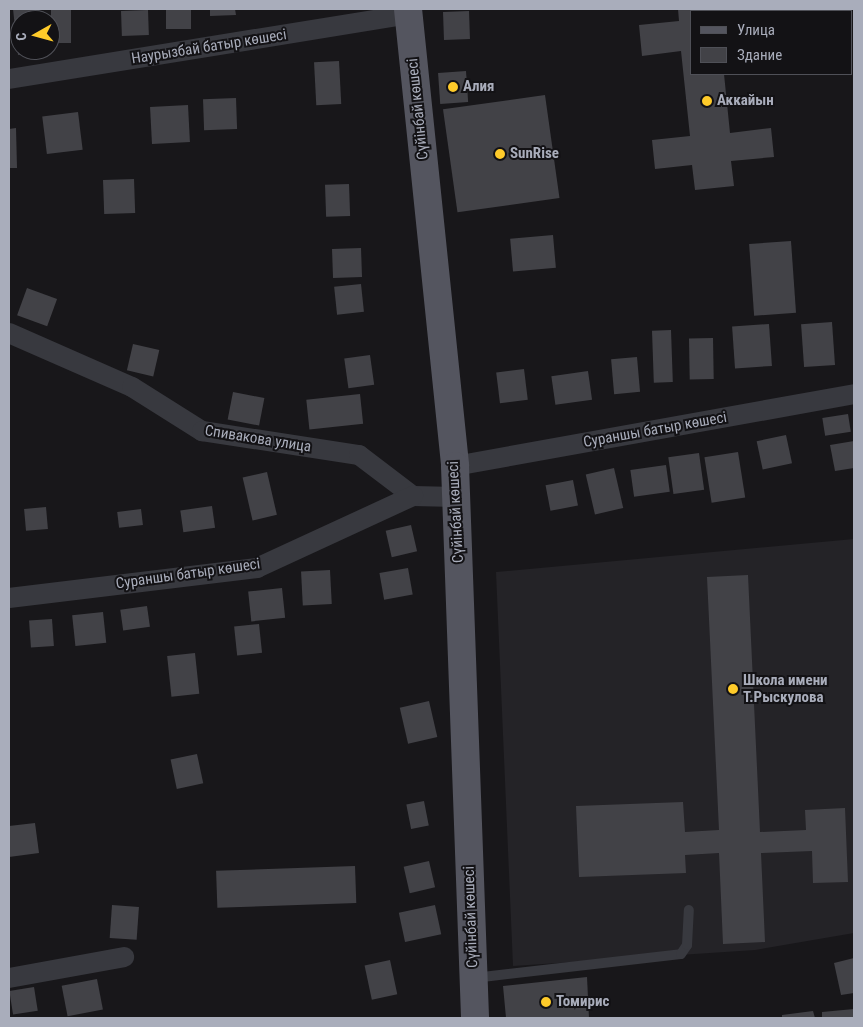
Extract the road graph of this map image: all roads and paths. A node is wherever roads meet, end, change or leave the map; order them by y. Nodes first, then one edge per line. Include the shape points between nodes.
1 (408, 12) edge
2 (9, 79) edge
3 (9, 334) edge
4 (854, 394) edge
5 (455, 466) junction
6 (413, 496) junction
7 (456, 497) junction
8 (9, 598) edge
9 (689, 910) dead end
10 (124, 957) dead end
11 (9, 978) edge
12 (473, 978) junction
13 (475, 1018) edge

1 - 2 street, Наурызбай батыр көшесі
1 - 5 main road, Сүйінбай көшесі
3 - 6 street, Спивакова улица via 132,387 202,432 359,455
4 - 5 street, Сураншы батыр көшесі
5 - 7 main road, Сүйінбай көшесі
6 - 7 street
6 - 8 street, Сураншы батыр көшесі via 256,568
7 - 12 main road, Сүйінбай көшесі
9 - 12 lane via 687,945 681,954
10 - 11 street
12 - 13 main road, Сүйінбай көшесі

